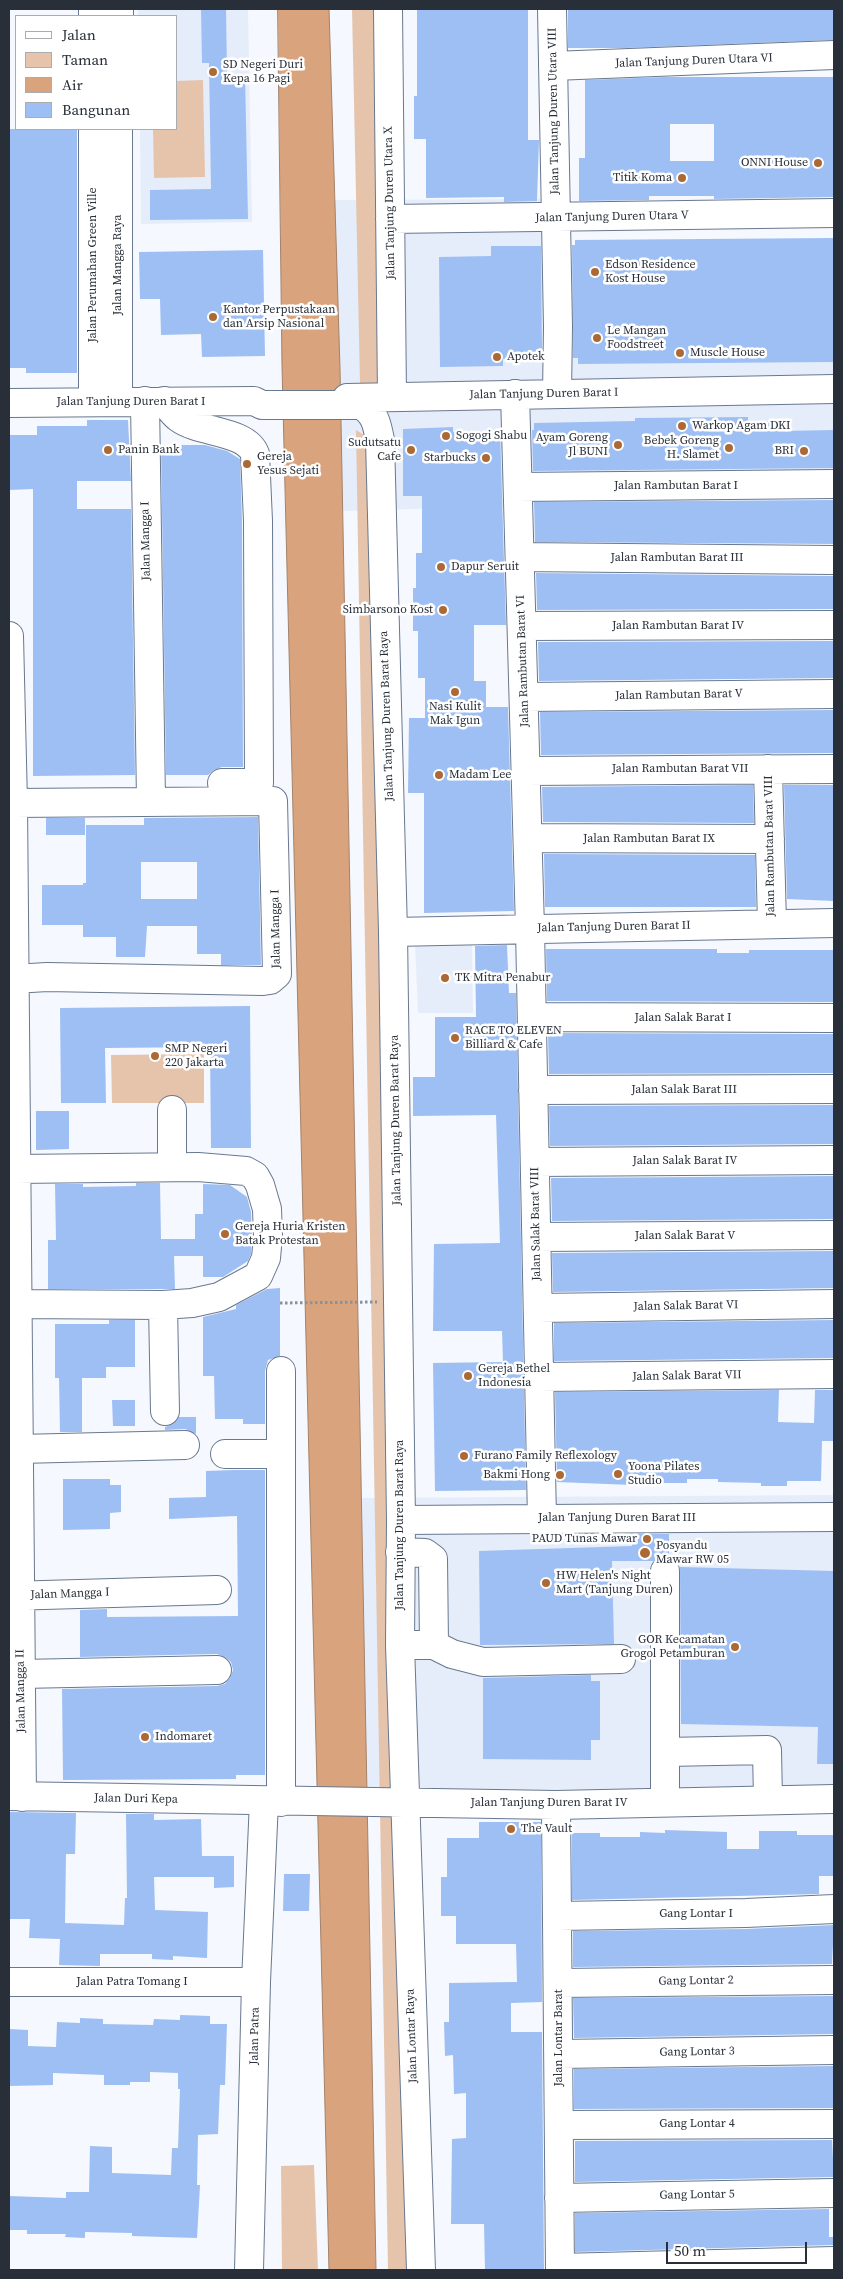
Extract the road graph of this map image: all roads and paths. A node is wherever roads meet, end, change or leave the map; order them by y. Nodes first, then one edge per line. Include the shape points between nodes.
1 (388, 9) edge
2 (552, 9) edge
3 (834, 55) edge
4 (553, 66) junction
5 (93, 130) edge
6 (118, 130) edge
7 (834, 213) edge
8 (556, 218) junction
9 (390, 219) junction
10 (834, 389) edge
11 (515, 394) junction
12 (557, 394) junction
13 (399, 397) junction
14 (105, 401) junction
15 (154, 401) junction
16 (360, 401) junction
17 (9, 403) edge
18 (380, 440) junction
19 (834, 484) edge
20 (518, 487) junction
21 (520, 557) junction
22 (834, 560) edge
23 (834, 625) edge
24 (522, 626) junction
25 (9, 636) edge
26 (834, 694) edge
27 (524, 697) junction
28 (834, 768) edge
29 (768, 769) junction
30 (526, 771) junction
31 (151, 792) junction
32 (13, 803) junction
33 (528, 838) junction
34 (770, 839) junction
35 (834, 923) edge
36 (772, 924) junction
37 (530, 929) junction
38 (393, 932) junction
39 (14, 980) junction
40 (532, 1017) junction
41 (834, 1018) edge
42 (834, 1089) edge
43 (533, 1090) junction
44 (172, 1110) dead end
45 (834, 1160) edge
46 (535, 1162) junction
47 (185, 1167) junction
48 (16, 1169) junction
49 (834, 1235) edge
50 (536, 1237) junction
51 (379, 1302) dead end
52 (280, 1303) dead end
53 (18, 1304) junction
54 (834, 1304) edge
55 (163, 1305) junction
56 (538, 1308) junction
57 (281, 1372) dead end
58 (834, 1374) edge
59 (539, 1378) junction
60 (165, 1411) dead end
61 (185, 1444) dead end
62 (19, 1449) junction
63 (225, 1454) dead end
64 (281, 1454) junction
65 (834, 1517) edge
66 (542, 1519) junction
67 (401, 1520) junction
68 (400, 1552) junction
69 (665, 1571) dead end
70 (217, 1590) dead end
71 (14, 1596) edge
72 (400, 1645) junction
73 (434, 1645) junction
74 (621, 1658) dead end
75 (217, 1670) dead end
76 (21, 1674) junction
77 (666, 1752) junction
78 (15, 1796) edge
79 (834, 1799) edge
80 (768, 1800) junction
81 (283, 1802) junction
82 (400, 1802) junction
83 (665, 1802) junction
84 (556, 1805) junction
85 (834, 1909) edge
86 (558, 1916) junction
87 (834, 1980) edge
88 (9, 1982) edge
89 (256, 1982) junction
90 (558, 1983) junction
91 (834, 2050) edge
92 (559, 2054) junction
93 (834, 2124) edge
94 (559, 2125) junction
95 (834, 2194) edge
96 (559, 2198) junction
97 (834, 2261) edge
98 (560, 2269) edge
99 (249, 2270) edge
100 (421, 2270) edge

1 - 9 street, Jalan Tanjung Duren Utara X
2 - 4 street, Jalan Tanjung Duren Utara VIII
3 - 4 street, Jalan Tanjung Duren Utara VI
4 - 8 street, Jalan Tanjung Duren Utara VIII
5 - 14 street, Jalan Perumahan Green Ville
6 - 14 street, Jalan Mangga Raya
7 - 8 street, Jalan Tanjung Duren Utara V
8 - 9 street, Jalan Tanjung Duren Utara V
8 - 12 street, Jalan Tanjung Duren Utara VIII
9 - 13 street, Jalan Tanjung Duren Utara X
10 - 12 street, Jalan Tanjung Duren Barat I
11 - 12 street, Jalan Tanjung Duren Barat I
11 - 13 street, Jalan Tanjung Duren Barat I
11 - 20 street, Jalan Rambutan Barat VI
13 - 16 street, Jalan Tanjung Duren Barat I
13 - 18 street, Jalan Tanjung Duren Barat Raya
14 - 15 street, Jalan Tanjung Duren Barat I
14 - 17 street, Jalan Tanjung Duren Barat I
15 - 16 street, Jalan Tanjung Duren Barat I
15 - 31 street, Jalan Mangga I
15 - 31 street via 194,426 247,442 255,454 259,783
16 - 18 street, Jalan Tanjung Duren Barat Raya via 371,410
18 - 38 street, Jalan Tanjung Duren Barat Raya
19 - 20 street, Jalan Rambutan Barat I
20 - 21 street, Jalan Rambutan Barat VI
21 - 22 street, Jalan Rambutan Barat III
21 - 24 street, Jalan Rambutan Barat VI
23 - 24 street, Jalan Rambutan Barat IV
24 - 27 street, Jalan Rambutan Barat VI
25 - 32 street, Jalan Mangga I
26 - 27 street, Jalan Rambutan Barat V
27 - 30 street, Jalan Rambutan Barat VI
28 - 29 street, Jalan Rambutan Barat VII
29 - 30 street, Jalan Rambutan Barat VII
29 - 34 street, Jalan Rambutan Barat VIII
30 - 33 street, Jalan Rambutan Barat VI
31 - 32 street, Jalan Mangga I
31 - 39 street, Jalan Mangga I via 273,802 277,974 263,981 47,977
32 - 39 street, Jalan Mangga I
33 - 34 street, Jalan Rambutan Barat IX
33 - 37 street, Jalan Rambutan Barat VI
34 - 36 street, Jalan Rambutan Barat VIII
35 - 36 street, Jalan Tanjung Duren Barat II
36 - 37 street, Jalan Tanjung Duren Barat II
37 - 38 street, Jalan Tanjung Duren Barat II
37 - 40 street, Jalan Salak Barat VIII
38 - 67 street, Jalan Tanjung Duren Barat Raya
39 - 48 street, Jalan Mangga I
40 - 41 street, Jalan Salak Barat I
40 - 43 street, Jalan Salak Barat VIII
42 - 43 street, Jalan Salak Barat III
43 - 46 street, Jalan Salak Barat VIII
44 - 47 street
45 - 46 street, Jalan Salak Barat IV
46 - 50 street, Jalan Salak Barat VIII
47 - 48 street
47 - 55 street via 246,1171 255,1176 267,1209 266,1258 258,1276 219,1297
48 - 53 street, Jalan Mangga I
49 - 50 street, Jalan Salak Barat V
50 - 56 street, Jalan Salak Barat VIII
51 - 52 path
53 - 55 street
53 - 62 street, Jalan Mangga I
54 - 56 street, Jalan Salak Barat VI
55 - 60 street
56 - 59 street, Jalan Salak Barat VIII
57 - 64 street, Jalan Patra
58 - 59 street, Jalan Salak Barat VII
59 - 66 street, Jalan Salak Barat VIII
61 - 62 street
62 - 71 street, Jalan Mangga I
63 - 64 street
64 - 81 street, Jalan Patra
65 - 66 street, Jalan Tanjung Duren Barat III
66 - 67 street, Jalan Tanjung Duren Barat III
67 - 68 street, Jalan Tanjung Duren Barat Raya
68 - 72 street, Jalan Tanjung Duren Barat Raya
68 - 73 street via 426,1553 433,1559
69 - 77 street
70 - 71 street, Jalan Mangga I
71 - 76 street, Jalan Mangga II
72 - 73 street
72 - 82 street, Jalan Tanjung Duren Barat Raya
73 - 74 street via 452,1654 483,1662
75 - 76 street
76 - 78 street, Jalan Mangga II
77 - 80 street via 767,1750
77 - 83 street
78 - 81 street, Jalan Duri Kepa
79 - 80 street, Jalan Tanjung Duren Barat IV
80 - 83 street, Jalan Tanjung Duren Barat IV
81 - 82 street, Jalan Tanjung Duren Barat IV
81 - 89 street, Jalan Patra
82 - 84 street, Jalan Tanjung Duren Barat IV
82 - 100 street, Jalan Lontar Raya
83 - 84 street, Jalan Tanjung Duren Barat IV
84 - 86 street, Jalan Lontar Barat
85 - 86 street, Gang Lontar I
86 - 90 street, Jalan Lontar Barat
87 - 90 street, Gang Lontar 2
88 - 89 street, Jalan Patra Tomang I
89 - 99 street, Jalan Patra
90 - 92 street, Jalan Lontar Barat
91 - 92 street, Gang Lontar 3
92 - 94 street, Jalan Lontar Barat
93 - 94 street, Gang Lontar 4
94 - 96 street, Jalan Lontar Barat
95 - 96 street, Gang Lontar 5
96 - 98 street, Jalan Lontar Barat
97 - 98 street

